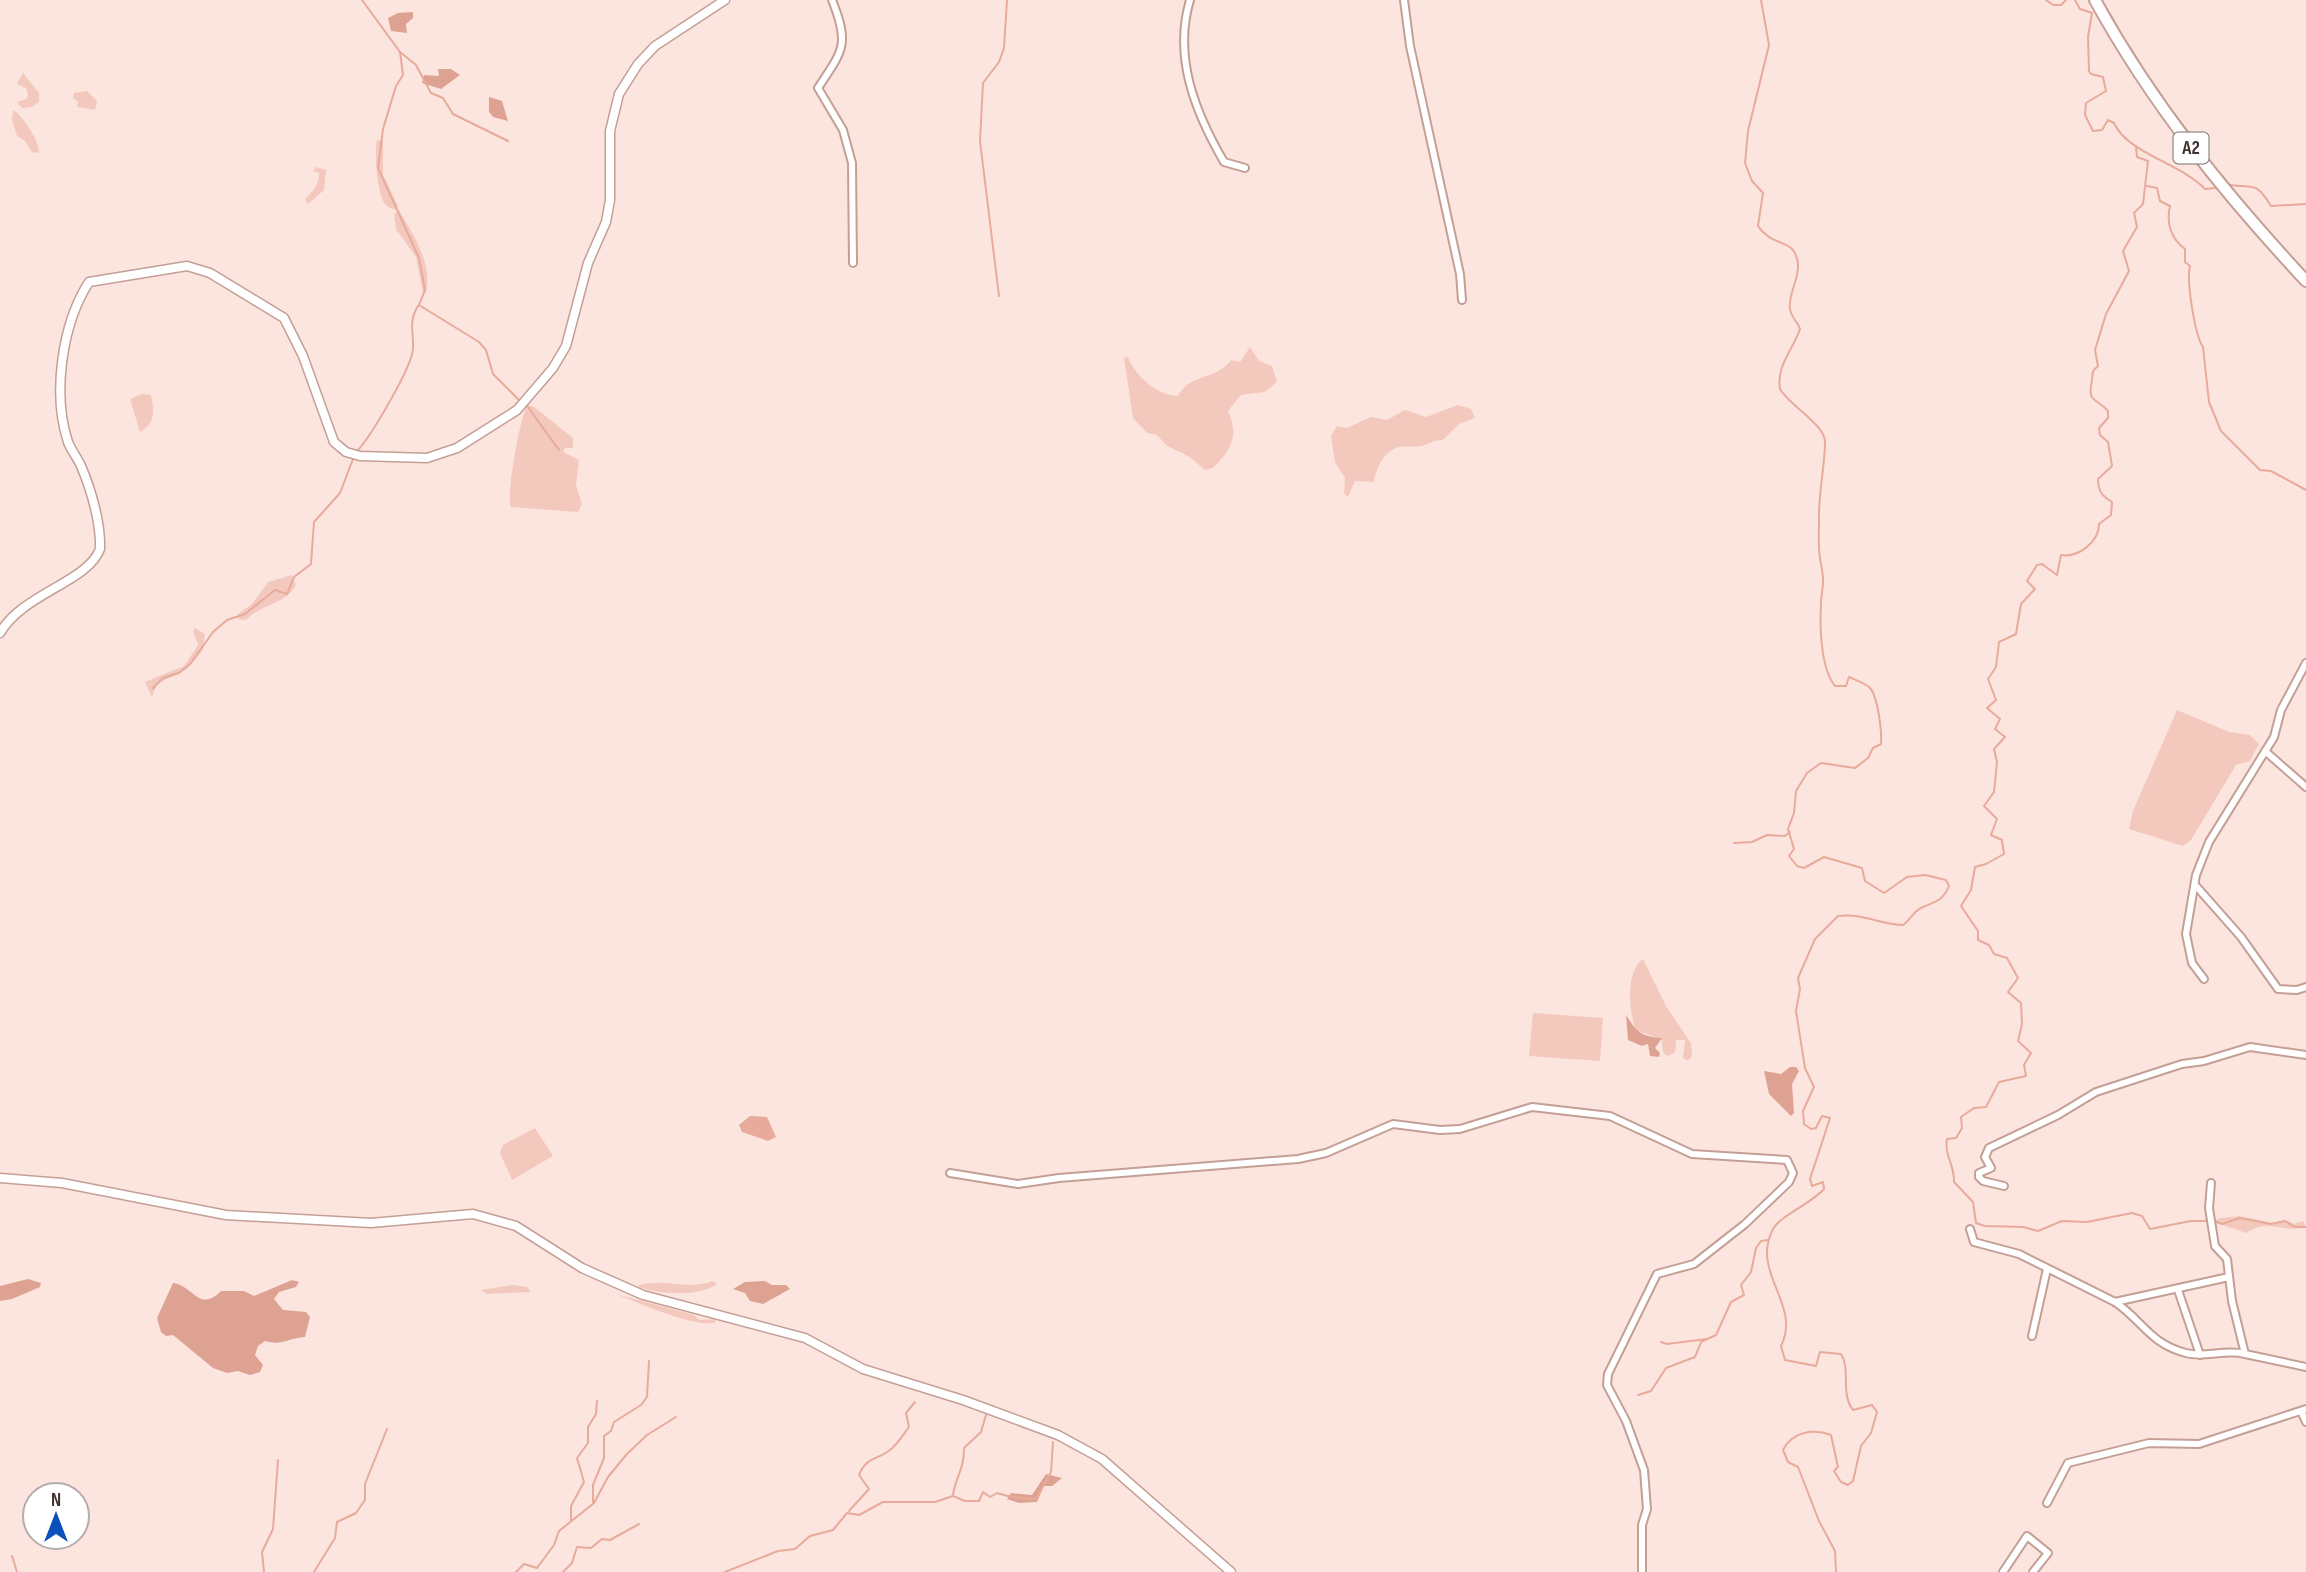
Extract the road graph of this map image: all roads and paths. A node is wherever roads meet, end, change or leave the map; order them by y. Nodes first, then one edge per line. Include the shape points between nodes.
1 (725, 0) edge
2 (832, 0) edge
3 (1190, 0) edge
4 (1404, 0) edge
5 (2095, 0) edge
6 (1245, 168) dead end
7 (853, 263) dead end
8 (2306, 281) edge
9 (1462, 300) dead end
10 (0, 633) edge
11 (2306, 663) edge
12 (2265, 751) junction
13 (2306, 787) edge
14 (2196, 886) junction
15 (2204, 979) dead end
16 (2306, 987) edge
17 (2306, 1055) edge
18 (950, 1173) dead end
19 (0, 1178) edge
20 (2211, 1183) dead end
21 (2004, 1186) dead end
22 (1970, 1229) dead end
23 (2047, 1269) junction
24 (2229, 1277) junction
25 (2178, 1290) junction
26 (2115, 1302) junction
27 (2032, 1336) dead end
28 (2245, 1354) junction
29 (2200, 1355) junction
30 (2306, 1367) edge
31 (2303, 1410) edge
32 (2306, 1422) edge
33 (2047, 1503) dead end
34 (1231, 1572) edge
35 (1642, 1572) edge
36 (2003, 1572) edge
37 (2033, 1572) edge

1 - 10 street via 655,46 619,94 610,131 606,222 588,263 566,346 517,410 457,447 427,458 345,452 334,442 284,318 210,273 187,267 89,282 72,314 63,348 63,411 68,442 93,508 100,549 88,567 26,604
2 - 7 street via 841,26 842,48 818,88 844,130 852,163
3 - 6 street via 1182,33 1187,75 1224,162
4 - 9 street
5 - 8 main road, A2 via 2143,80 2212,177
11 - 12 street
12 - 13 street
12 - 14 street via 2208,842
14 - 15 street via 2188,947 2192,963
14 - 16 street via 2278,989
17 - 21 street via 2249,1047 2096,1092 1986,1152 1990,1168 1979,1177
18 - 35 street via 1030,1184 1252,1164 1326,1153 1393,1124 1460,1129 1532,1107 1610,1116 1692,1154 1787,1160 1793,1173 1789,1182 1745,1224 1694,1264 1657,1274 1608,1374 1607,1385 1644,1470 1647,1496
19 - 34 street via 62,1183 226,1215 371,1223 473,1214 516,1226 582,1268 643,1295 805,1338 863,1369 963,1400 1082,1446
20 - 24 street via 2215,1246 2227,1259
22 - 23 street via 1974,1242 2020,1254
23 - 26 street
23 - 27 street
24 - 25 street
24 - 28 street
25 - 26 street
25 - 29 street
26 - 29 street via 2156,1339
28 - 29 street
28 - 30 street
31 - 32 street
31 - 33 street via 2199,1444 2150,1443 2068,1463
36 - 37 street via 2027,1536 2048,1553

